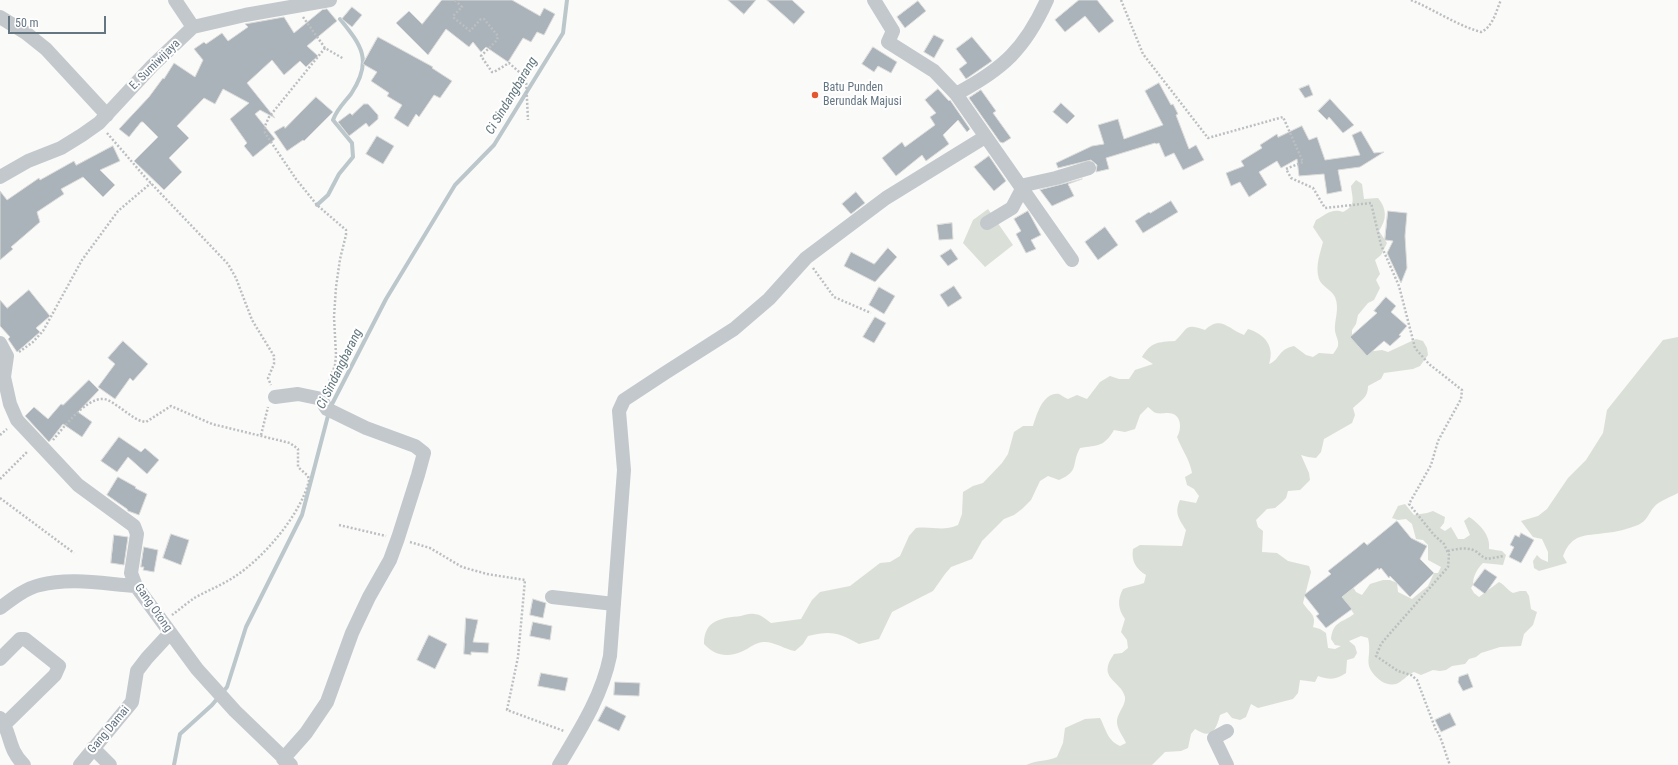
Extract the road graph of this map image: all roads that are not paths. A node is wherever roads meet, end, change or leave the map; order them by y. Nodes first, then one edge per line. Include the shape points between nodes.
1 (175, 0) edge
2 (330, 0) edge
3 (874, 0) edge
4 (1047, 0) edge
5 (0, 17) edge
6 (193, 27) junction
7 (956, 94) junction
8 (103, 119) junction
9 (985, 137) junction
10 (1089, 168) dead end
11 (0, 177) edge
12 (1021, 188) junction
13 (987, 223) dead end
14 (1072, 260) dead end
15 (0, 344) edge
16 (275, 397) road end
17 (136, 586) junction
18 (552, 596) dead end
19 (614, 604) junction
20 (0, 608) edge
21 (166, 628) junction
22 (0, 659) edge
23 (2, 721) edge
24 (1227, 732) dead end
25 (93, 748) junction
26 (287, 762) edge
27 (24, 765) edge
28 (80, 765) edge
29 (110, 765) edge
30 (559, 765) edge
31 (1228, 765) edge

1 - 6 street
2 - 6 street
3 - 7 street via 893,31 888,42 934,70
4 - 7 street via 1037,22 1006,62
5 - 8 street via 46,49
6 - 8 street, E. Sumiwijaya via 152,66
7 - 9 street
8 - 11 street, E. Sumiwijaya via 61,148 28,161
9 - 12 street
9 - 19 street via 886,198 806,258 769,299 734,329 624,400 619,418 624,470
10 - 12 street
12 - 13 street via 1012,208
12 - 14 street
15 - 17 street, Gang Otong via 6,351 4,377 13,414 78,484 134,526 137,534 131,572
16 - 26 street via 298,394 325,404 366,428 415,446 424,453 390,560 352,633 327,702
17 - 20 street via 64,581 39,585
17 - 21 street, Gang Otong
18 - 19 street
19 - 30 street via 607,673 600,691
21 - 25 street, Gang Damai via 137,671 132,702
21 - 26 street, Gang Otong via 197,669
22 - 23 street via 20,639 25,639 59,666 55,675
23 - 27 street via 14,754
24 - 31 street via 1214,738
25 - 28 street, Gang Damai
25 - 29 street

